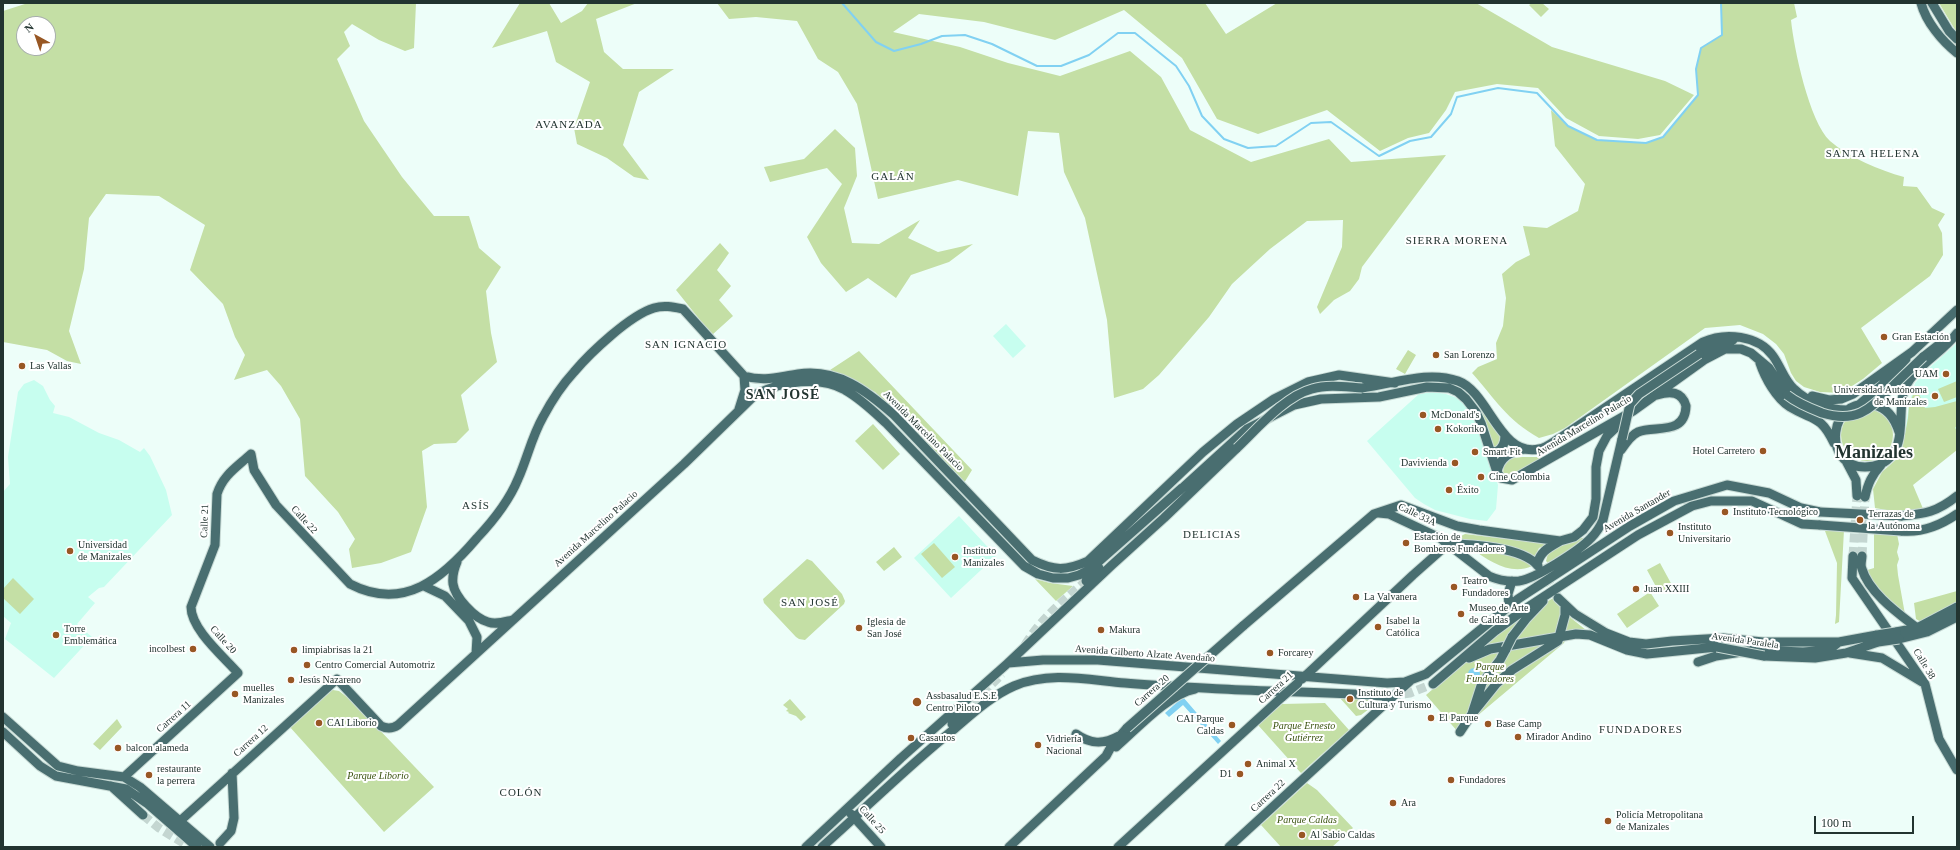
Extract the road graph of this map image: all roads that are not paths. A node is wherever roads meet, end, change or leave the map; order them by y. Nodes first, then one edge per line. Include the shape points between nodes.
1 (1921, 3) edge
2 (1932, 3) edge
3 (1957, 39) edge
4 (1957, 53) edge
5 (1957, 310) edge
6 (1957, 318) edge
7 (1957, 330) edge
8 (1957, 333) edge
9 (1933, 334) junction
10 (1744, 338) junction
11 (1912, 352) junction
12 (1759, 360) junction
13 (744, 376) junction
14 (1395, 382) junction
15 (1800, 394) junction
16 (1652, 397) junction
17 (1860, 404) junction
18 (1847, 410) junction
19 (1633, 411) junction
20 (735, 416) junction
21 (1899, 432) junction
22 (1505, 435) junction
23 (1837, 448) junction
24 (1524, 449) junction
25 (1490, 451) junction
26 (251, 454) joint
27 (1619, 454) junction
28 (1842, 457) junction
29 (1882, 464) junction
30 (239, 465) junction
31 (254, 470) junction
32 (1497, 472) junction
33 (1182, 488) junction
34 (1957, 496) edge
35 (1374, 514) junction
36 (1957, 514) edge
37 (1560, 541) junction
38 (1448, 544) junction
39 (457, 561) junction
40 (1570, 578) junction
41 (1086, 581) tunnel mouth
42 (1512, 582) junction
43 (424, 586) junction
44 (1558, 598) tunnel mouth
45 (1509, 606) junction
46 (1565, 606) junction
47 (1957, 607) edge
48 (1957, 617) edge
49 (512, 620) junction
50 (193, 621) joint
51 (1918, 628) junction
52 (1898, 636) junction
53 (1559, 637) junction
54 (1836, 641) junction
55 (1865, 646) junction
56 (476, 654) junction
57 (1459, 662) junction
58 (1698, 662) dead end
59 (1008, 663) junction
60 (238, 673) joint
61 (1305, 677) junction
62 (1410, 680) junction
63 (1433, 684) tunnel mouth
64 (1925, 684) junction
65 (1203, 687) junction
66 (325, 690) junction
67 (348, 691) junction
68 (1385, 696) tunnel mouth
69 (963, 712) tunnel mouth
70 (1472, 714) junction
71 (3, 717) edge
72 (3, 732) edge
73 (1460, 732) dead end
74 (1076, 734) dead end
75 (1120, 735) junction
76 (1106, 756) junction
77 (916, 760) junction
78 (1957, 770) edge
79 (232, 773) junction
80 (124, 777) junction
81 (111, 786) junction
82 (846, 809) junction
83 (143, 815) tunnel mouth
84 (855, 818) junction
85 (180, 821) junction
86 (220, 843) dead end
87 (197, 847) edge
88 (210, 847) edge
89 (806, 847) edge
90 (822, 847) edge
91 (881, 847) edge
92 (1009, 847) edge
93 (1118, 847) edge
94 (1229, 847) edge

1 - 4 main road via 1940,37
2 - 3 main road via 1949,31
5 - 9 main road
6 - 9 main road
7 - 12 main road, Avenida Marcelino Palacio, bridge via 1923,357 1873,406 1857,415 1844,417 1826,414 1802,405 1787,395 1769,368
8 - 21 main road via 1906,386
9 - 11 main road
10 - 15 main road, Avenida Marcelino Palacio via 1756,341 1769,351 1787,381
10 - 24 main road, Avenida Marcelino Palacio via 1717,337 1703,342 1544,448
10 - 27 main road, bridge via 1720,344 1699,354 1632,401
11 - 15 main road via 1853,394 1841,399 1829,400
11 - 17 main road via 1881,386
12 - 16 main road, Avenida Marcelino Palacio via 1741,349 1725,349 1713,354
12 - 23 main road via 1772,387 1783,401 1820,421
13 - 14 main road, Avenida Marcelino Palacio via 766,380 801,374 819,374 841,378 859,388 894,415 1032,560 1047,567 1060,569 1075,567 1088,561 1203,452 1237,424 1274,400 1308,382 1339,376
13 - 20 main road via 745,390
13 - 39 main road via 683,309 669,306 653,308 636,317 573,372 542,419 518,480 507,499 487,527
14 - 22 main road, Avenida Marcelino Palacio via 1429,376 1459,382 1474,392
14 - 59 main road, Avenida Marcelino Palacio, bridge via 1362,388 1312,388 1286,403
15 - 18 main road, Avenida Marcelino Palacio via 1821,405
16 - 19 main road, Avenida Marcelino Palacio
16 - 27 main road via 1675,393 1685,402 1685,415 1672,427 1640,431 1629,440
17 - 18 main road
17 - 21 main road via 1869,404 1886,410 1892,416
18 - 23 main road via 1836,427
19 - 32 main road, Avenida Marcelino Palacio via 1557,453 1519,478 1505,480 1500,478
19 - 37 main road via 1607,436 1599,451 1593,517 1583,530
20 - 33 main road, Avenida Marcelino Palacio via 756,394 769,388 802,382 830,384 844,390 863,402 886,423 1024,566 1038,574 1053,578 1068,578 1089,570
20 - 49 main road, Avenida Marcelino Palacio
21 - 29 main road via 1894,453
22 - 24 main road, Avenida Marcelino Palacio
22 - 25 main road via 1505,442 1500,450
23 - 28 main road
24 - 32 main road via 1506,455 1500,461
25 - 32 main road, Avenida Marcelino Palacio
25 - 33 main road, Avenida Marcelino Palacio via 1476,412 1466,399 1448,388 1426,386 1379,397 1321,399 1294,405 1247,429
26 - 30 main road, Calle 21
26 - 31 main road, Calle 22
27 - 42 main road via 1603,520 1592,538 1538,575
28 - 29 main road via 1851,464 1861,467
28 - 29 main road via 1849,465 1861,496
30 - 31 main road
30 - 50 main road, Calle 21 via 227,474 219,486 215,545 192,603
31 - 43 main road, Calle 22 via 276,505 344,579 357,588 377,593 404,592
33 - 41 main road, Avenida Marcelino Palacio
34 - 45 main road, Avenida Santander, bridge via 1923,515 1901,516 1820,512 1801,508 1769,493 1728,485 1674,500
35 - 37 main road via 1401,505 1457,526
35 - 38 main road, Calle 33A via 1389,514
35 - 75 main road, Carrera 20, bridge
36 - 40 main road, Avenida Santander, bridge via 1934,527 1901,531 1802,524 1752,501 1728,500 1697,504 1638,534
37 - 38 main road via 1545,549 1537,565 1529,559 1509,552 1471,544
38 - 42 main road, Calle 33A via 1489,576
38 - 61 main road, Carrera 21
39 - 43 main road
39 - 49 main road via 453,578 454,590 474,614 493,623
40 - 57 main road, Avenida Santander via 1495,631
40 - 70 main road, bridge via 1542,602 1512,637 1500,660 1482,683
42 - 45 main road via 1508,594
43 - 56 main road via 445,596 468,621 477,636
44 - 46 main road, Avenida Paralela
45 - 62 main road, Avenida Santander via 1435,668
46 - 53 main road via 1566,615
46 - 54 main road, Avenida Paralela via 1601,631 1629,642 1655,644 1723,638 1763,642
47 - 51 main road, Avenida Paralela
48 - 52 main road, Avenida Paralela via 1927,632
49 - 56 main road, Avenida Marcelino Palacio
50 - 60 main road, Calle 20
51 - 52 main road, Avenida Paralela
51 - 64 main road, Calle 38 via 1889,605 1866,578 1858,556 1852,578
52 - 55 main road, Avenida Paralela, bridge via 1878,639
53 - 55 main road, Avenida Paralela, bridge via 1590,635 1627,650 1647,654 1717,647 1764,656 1815,658 1846,653
53 - 57 main road, Avenida Paralela via 1490,649
53 - 70 main road via 1554,644 1512,670 1488,693
54 - 55 main road, Avenida Paralela
54 - 58 main road via 1829,650 1754,650 1716,656
55 - 64 main road
56 - 67 main road, Avenida Marcelino Palacio via 392,728 380,726
57 - 63 main road
59 - 61 main road, Avenida Gilberto Alzate Avendaño via 1098,660
59 - 82 main road
60 - 80 main road, Carrera 11
61 - 62 main road, Avenida Gilberto Alzate Avendaño via 1387,683
61 - 93 main road, Carrera 21, bridge
62 - 94 main road, Carrera 22
64 - 78 main road, Calle 38 via 1939,738
65 - 68 main road
65 - 76 main road via 1176,696
65 - 77 main road via 1051,677 1028,682 988,701
66 - 67 main road via 337,688
66 - 67 main road, Carrera 12 via 337,679
66 - 79 main road, Carrera 12
69 - 77 main road
70 - 73 main road
71 - 80 main road via 58,766
72 - 81 main road via 48,772 66,779
74 - 75 main road via 1084,739 1102,742
75 - 76 main road, Carrera 20
76 - 92 main road, Carrera 20
77 - 84 main road
79 - 85 main road, Carrera 12
79 - 86 main road via 234,818 231,831
80 - 85 main road via 140,787
81 - 83 main road
81 - 87 main road via 126,789 136,795
82 - 84 main road, Calle 25
82 - 89 main road
84 - 90 main road
84 - 91 main road, Calle 25
85 - 88 main road

